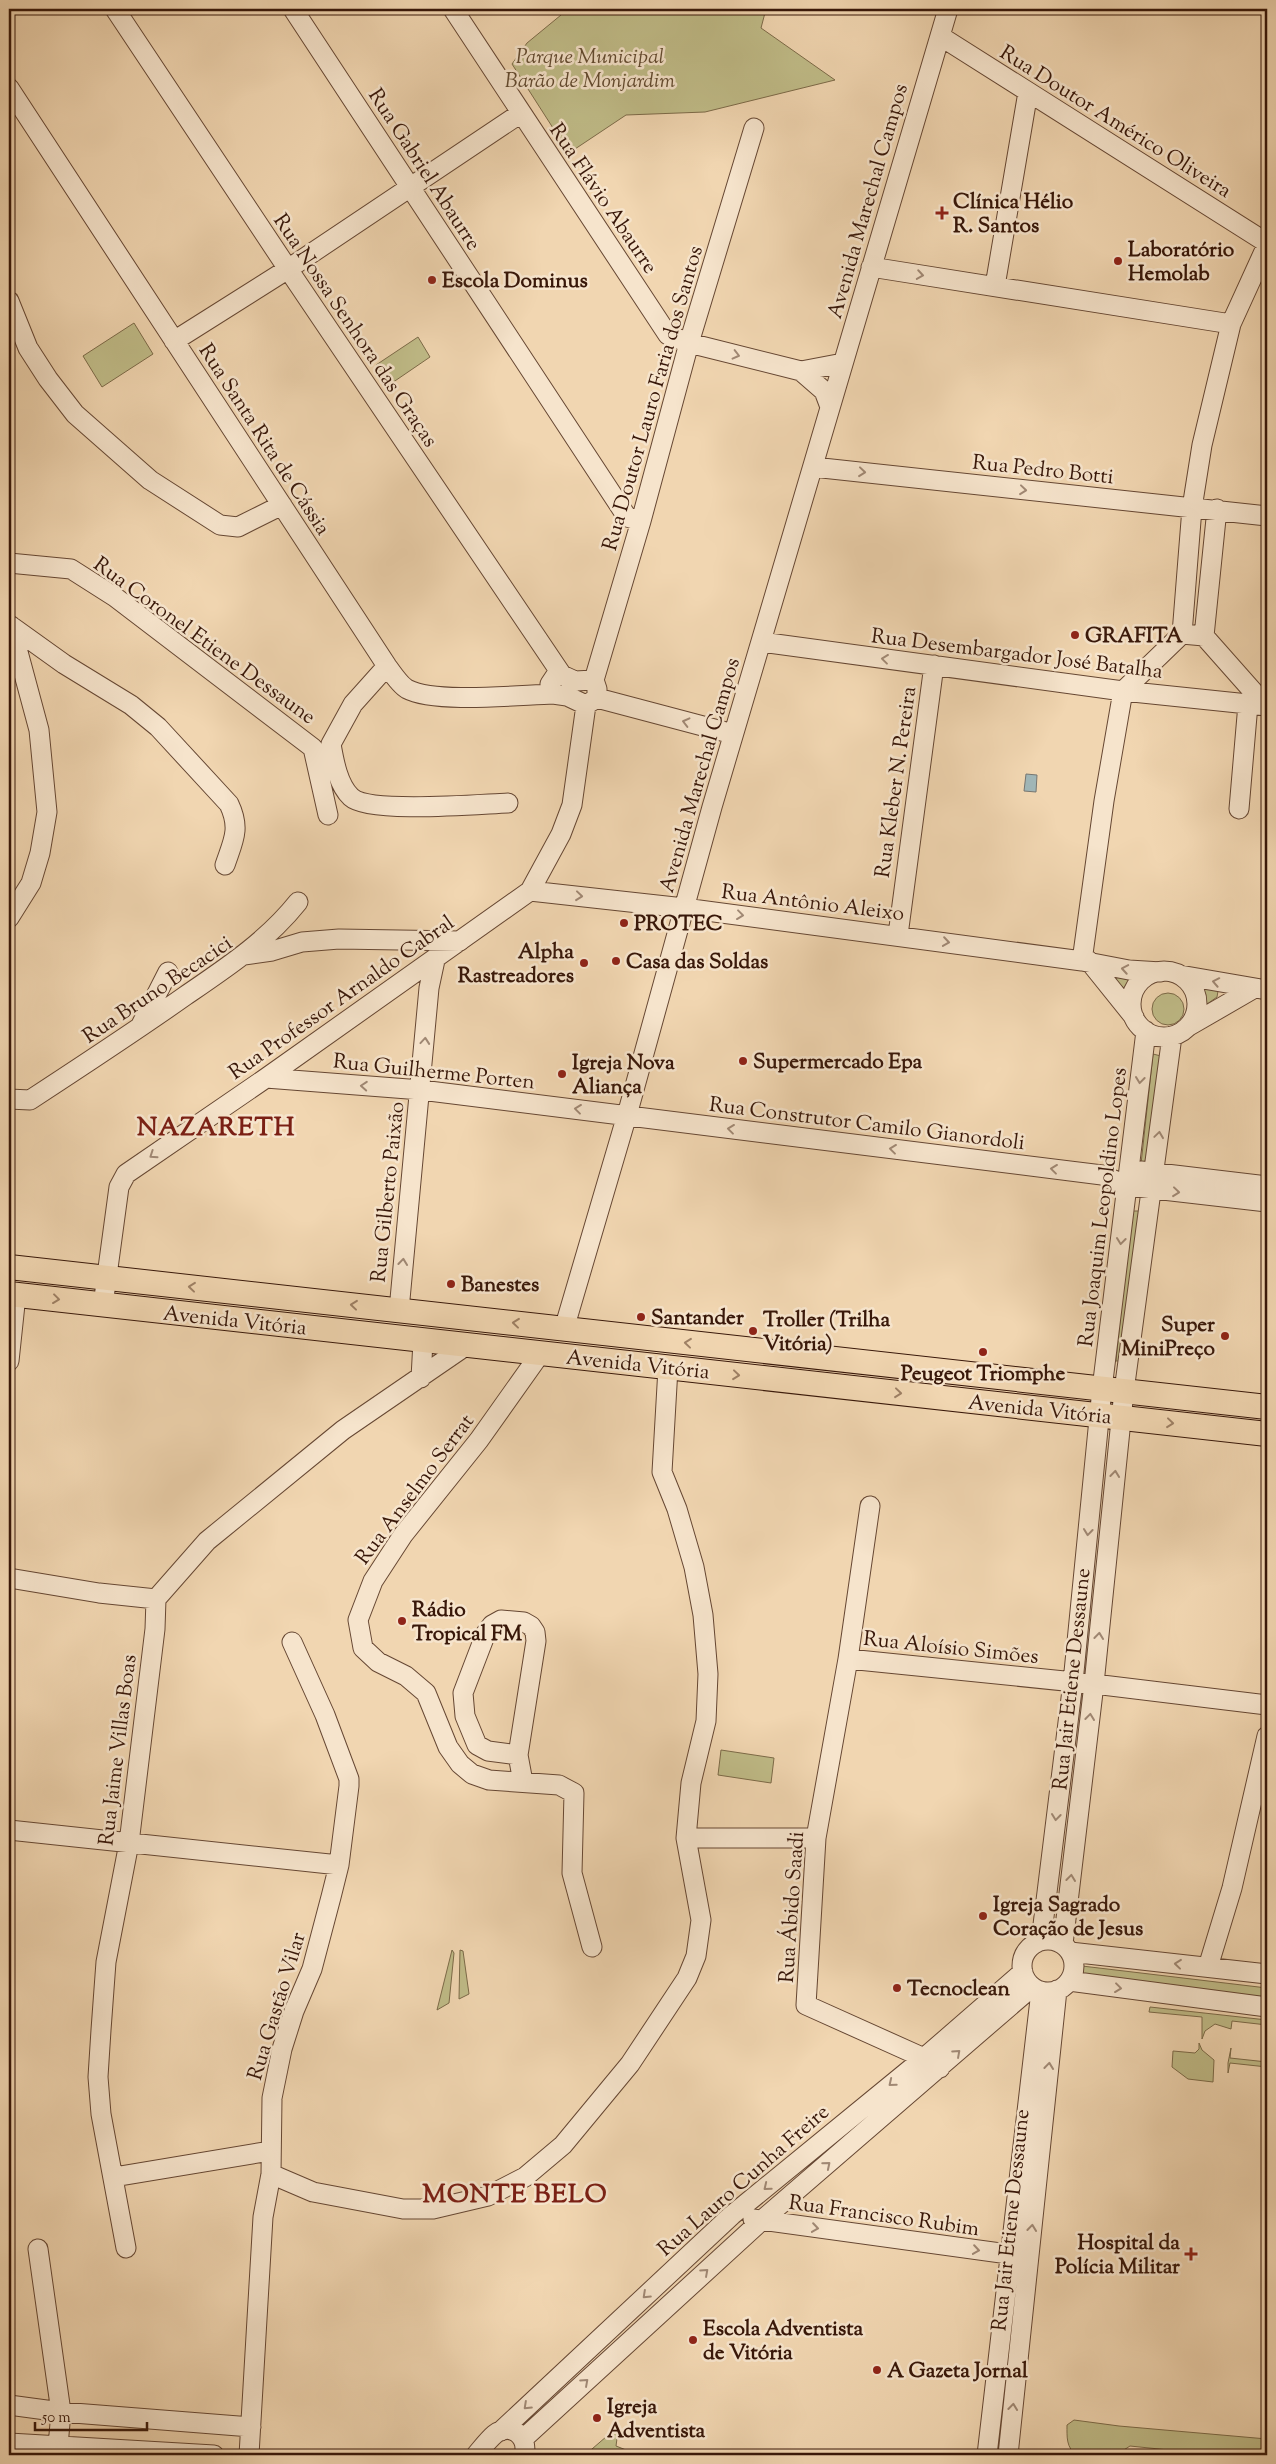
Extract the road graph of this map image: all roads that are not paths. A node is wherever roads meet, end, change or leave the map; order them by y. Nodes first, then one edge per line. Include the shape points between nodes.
1 (116, 9) edge
2 (293, 9) edge
3 (452, 9) edge
4 (948, 9) edge
5 (940, 36) junction
6 (9, 88) edge
7 (1028, 92) junction
8 (521, 113) junction
9 (754, 128) dead end
10 (411, 187) junction
11 (1267, 244) edge
12 (871, 267) junction
13 (288, 269) junction
14 (995, 286) junction
15 (9, 301) edge
16 (1231, 324) junction
17 (174, 341) junction
18 (689, 343) junction
19 (843, 363) junction
20 (800, 371) junction
21 (830, 407) junction
22 (814, 467) junction
23 (282, 505) junction
24 (1192, 508) junction
25 (1217, 509) junction
26 (1267, 516) edge
27 (641, 521) junction
28 (11, 567) edge
29 (10, 626) edge
30 (1182, 634) junction
31 (1204, 636) junction
32 (761, 642) junction
33 (934, 665) junction
34 (387, 666) junction
35 (562, 674) junction
36 (1123, 691) junction
37 (553, 694) junction
38 (592, 694) junction
39 (1260, 705) edge
40 (733, 734) junction
41 (322, 746) junction
42 (508, 803) dead end
43 (1239, 809) dead end
44 (328, 815) dead end
45 (225, 865) dead end
46 (530, 891) junction
47 (298, 902) dead end
48 (684, 908) junction
49 (9, 918) edge
50 (898, 935) junction
51 (460, 941) junction
52 (244, 955) junction
53 (435, 960) junction
54 (1085, 961) junction
55 (168, 972) dead end
56 (1162, 972) junction
57 (1180, 975) junction
58 (404, 979) junction
59 (429, 988) junction
60 (1260, 990) edge
61 (1140, 1024) junction
62 (1189, 1026) junction
63 (140, 1028) junction
64 (1172, 1036) junction
65 (266, 1078) junction
66 (421, 1090) junction
67 (9, 1099) edge
68 (626, 1115) junction
69 (1128, 1178) junction
70 (1152, 1181) junction
71 (1267, 1186) edge
72 (1267, 1202) edge
73 (9, 1267) edge
74 (107, 1278) junction
75 (12, 1294) edge
76 (103, 1305) junction
77 (399, 1310) junction
78 (564, 1329) junction
79 (423, 1341) junction
80 (467, 1345) junction
81 (514, 1351) junction
82 (540, 1354) junction
83 (9, 1361) edge
84 (668, 1368) junction
85 (421, 1378) junction
86 (1113, 1390) junction
87 (1267, 1407) edge
88 (1110, 1417) junction
89 (1267, 1434) edge
90 (870, 1506) dead end
91 (9, 1578) edge
92 (156, 1599) junction
93 (292, 1642) dead end
94 (847, 1664) junction
95 (1073, 1682) junction
96 (1094, 1684) junction
97 (1267, 1706) edge
98 (1267, 1736) edge
99 (518, 1755) junction
100 (523, 1782) junction
101 (9, 1830) edge
102 (686, 1838) junction
103 (816, 1838) junction
104 (129, 1844) junction
105 (339, 1865) junction
106 (1041, 1941) junction
107 (592, 1947) dead end
108 (1066, 1948) junction
109 (1208, 1967) junction
110 (1267, 1974) edge
111 (1044, 1984) junction
112 (1267, 2007) edge
113 (924, 2058) junction
114 (940, 2068) junction
115 (270, 2151) junction
116 (271, 2174) junction
117 (114, 2177) junction
118 (732, 2215) junction
119 (761, 2221) junction
120 (126, 2248) dead end
121 (38, 2249) dead end
122 (1020, 2256) junction
123 (9, 2405) edge
124 (61, 2412) junction
125 (251, 2427) junction
126 (495, 2441) edge
127 (9, 2443) edge
128 (58, 2446) junction
129 (526, 2450) edge
130 (9, 2455) edge
131 (13, 2455) edge
132 (214, 2455) edge
133 (249, 2455) edge
134 (476, 2455) edge
135 (987, 2455) edge
136 (1008, 2455) edge

1 - 13 street, Rua Nossa Senhora das Graças
2 - 10 street, Rua Gabriel Abaurre
3 - 8 street, Rua Flávio Abaurre
4 - 5 street, Avenida Marechal Campos
5 - 7 street, Rua Doutor Américo Oliveira
5 - 12 street, Avenida Marechal Campos
6 - 17 street, Rua Santa Rita de Cássia
7 - 11 street, Rua Doutor Américo Oliveira
7 - 14 street
8 - 10 street
8 - 18 street, Rua Flávio Abaurre via 668,335
9 - 18 street, Rua Doutor Lauro Faria dos Santos
10 - 13 street
10 - 27 street, Rua Gabriel Abaurre via 627,517
11 - 16 street
12 -> 14 street
12 - 19 street, Avenida Marechal Campos
13 - 17 street
13 - 35 street, Rua Nossa Senhora das Graças
14 - 16 street
15 - 23 street via 28,348 75,414 150,480 220,525 238,527
16 - 24 street via 1202,445
17 - 23 street, Rua Santa Rita de Cássia
18 -> 20 street, Rua Flávio Abaurre
18 - 27 street, Rua Doutor Lauro Faria dos Santos
19 - 20 street, Rua Flávio Abaurre
19 - 21 street, Avenida Marechal Campos
20 - 21 street via 824,391
21 - 22 street, Avenida Marechal Campos
22 -> 24 street, Rua Pedro Botti
22 - 32 street, Avenida Marechal Campos
23 - 34 street, Rua Santa Rita de Cássia
24 - 25 street, Rua Pedro Botti
24 - 30 street
25 - 26 street, Rua Pedro Botti
25 - 31 street
27 - 38 street, Rua Doutor Lauro Faria dos Santos
28 - 41 street, Rua Coronel Etiene Dessaune via 40,565 70,569
29 - 45 street via 131,705 158,727 229,804 236,819 235,837
29 - 49 street via 39,730 47,812 31,883
30 - 31 street
30 - 36 street
31 - 39 street
33 -> 32 street, Rua Desembargador José Batalha
32 - 40 street, Avenida Marechal Campos
33 - 36 street, Rua Desembargador José Batalha
33 - 50 street, Rua Kleber N. Pereira
34 - 37 street, Rua Santa Rita de Cássia via 407,689 436,696
34 - 41 street
35 - 37 street via 552,678 550,690
35 - 38 street
36 - 39 street, Rua Desembargador José Batalha
36 - 54 street via 1104,801
37 - 38 street, Rua Santa Rita de Cássia
40 -> 38 street
38 - 46 street, Rua Professor Arnaldo Cabral via 572,805 561,834
39 - 43 street
40 - 48 street, Avenida Marechal Campos
41 - 42 street, Rua Coronel Etiene Dessaune via 352,798 366,804 393,807
41 - 44 street, Rua Coronel Etiene Dessaune
46 -> 48 street, Rua Antônio Aleixo
46 - 51 street, Rua Professor Arnaldo Cabral
47 - 52 street via 281,924
48 -> 50 street, Rua Antônio Aleixo
48 - 68 street, Avenida Marechal Campos
50 -> 54 street, Rua Antônio Aleixo
51 - 52 street, Rua Bruno Becacici via 330,940 302,942
51 - 53 street, Rua Professor Arnaldo Cabral
52 - 63 street, Rua Bruno Becacici
53 - 58 street, Rua Professor Arnaldo Cabral
53 - 59 street, Rua Gilberto Paixão
56 -> 54 street, Rua Antônio Aleixo via 1129,970
54 - 61 street
55 - 63 street
56 - 57 street
56 - 61 street via 1140,982 1133,993 1131,1005
60 -> 57 street
57 - 62 street via 1196,993 1198,1004 1196,1016
58 - 59 street
58 - 65 street, Rua Professor Arnaldo Cabral
66 -> 59 street, Rua Gilberto Paixão
60 - 62 street
61 - 64 street via 1158,1037
61 -> 69 street, Rua Joaquim Leopoldino Lopes
62 - 64 street
63 - 67 street, Rua Bruno Becacici via 30,1100
70 -> 64 street
66 -> 65 street, Rua Guilherme Porten
65 -> 74 street, Rua Professor Arnaldo Cabral via 126,1174 119,1187
68 -> 66 street, Rua Guilherme Porten
77 -> 66 street, Rua Gilberto Paixão
69 -> 68 street, Rua Construtor Camilo Gianordoli
68 - 78 street, Avenida Marechal Campos
69 - 70 street, Rua Construtor Camilo Gianordoli
69 -> 86 street, Rua Joaquim Leopoldino Lopes
70 - 71 street, Rua Construtor Camilo Gianordoli
70 -> 72 street, Rua Construtor Camilo Gianordoli
70 - 86 street
73 - 74 main road, Avenida Vitória
74 - 76 street, Rua Professor Arnaldo Cabral
77 -> 74 main road, Avenida Vitória
75 -> 76 main road, Avenida Vitória
75 - 83 street
76 - 79 main road, Avenida Vitória
78 -> 77 main road, Avenida Vitória
78 - 81 main road via 559,1339 549,1347
86 -> 78 main road, Avenida Vitória
79 - 80 main road, Avenida Vitória
79 - 85 street
80 - 81 main road, Avenida Vitória
80 - 85 street
81 - 82 main road, Avenida Vitória
82 - 84 main road, Avenida Vitória
82 - 100 street, Rua Anselmo Serrat via 479,1440 403,1535 373,1581 358,1620 363,1648 378,1662 406,1676 426,1693 448,1747 460,1764 472,1774 489,1780
84 -> 88 main road, Avenida Vitória
84 - 102 street via 662,1472 694,1567 703,1615 708,1674 706,1721 694,1771
85 - 92 street via 343,1430 207,1541
86 - 87 main road, Avenida Vitória
86 - 88 street
88 -> 89 main road, Avenida Vitória
88 -> 95 street, Rua Jair Etiene Dessaune
96 -> 88 street, Rua Jair Etiene Dessaune
90 - 94 street, Rua Ábido Saadi
91 - 92 street
92 - 104 street, Rua Jaime Villas Boas
93 - 105 street, Rua Gastão Vilar via 326,1715 349,1779
94 - 95 street, Rua Aloísio Simões
94 - 103 street, Rua Ábido Saadi
95 - 96 street, Rua Aloísio Simões
95 -> 106 street, Rua Jair Etiene Dessaune
96 - 97 street, Rua Aloísio Simões
108 -> 96 street, Rua Jair Etiene Dessaune
98 - 109 street via 1232,1888
99 - 99 street via 535,1632 524,1622 501,1620 492,1625 481,1645 463,1693 463,1704 477,1745 488,1752
99 - 100 street
100 - 107 street, Rua Anselmo Serrat via 559,1785 574,1793 572,1872
101 - 104 street
102 - 103 street
102 - 116 street via 701,1920 696,1956 687,1978 630,2064 563,2145 525,2177 488,2196 433,2208 403,2210 313,2192
103 - 113 street, Rua Ábido Saadi via 806,2005
104 - 105 street
104 - 117 street, Rua Jaime Villas Boas via 106,1962 99,2067 101,2114
105 - 115 street, Rua Gastão Vilar via 312,1969 282,2049 272,2098
106 - 108 street via 1052,1940
106 - 111 street via 1026,1951 1022,1961
109 -> 108 street
108 - 111 street via 1074,1965
109 - 110 street
111 -> 112 street
111 - 113 street, Rua Lauro Cunha Freire
114 -> 111 street, Rua Lauro Cunha Freire
111 - 122 street, Rua Jair Etiene Dessaune
113 - 114 street, Rua Ábido Saadi
113 -> 118 street, Rua Lauro Cunha Freire
119 -> 114 street, Rua Lauro Cunha Freire
115 - 116 street, Rua Gastão Vilar
115 - 117 street
116 - 125 street, Rua Gastão Vilar via 264,2217
117 - 120 street, Rua Jaime Villas Boas
118 - 119 street, Rua Francisco Rubim
118 -> 126 street, Rua Lauro Cunha Freire
119 -> 122 street, Rua Francisco Rubim
129 -> 119 street, Rua Lauro Cunha Freire
121 - 124 street
122 - 135 street, Rua Jair Etiene Dessaune
136 -> 122 street, Rua Jair Etiene Dessaune
123 - 124 street
124 - 125 street
124 - 128 street
125 - 133 street, Rua Gastão Vilar
126 - 129 street via 515,2431
126 - 134 street, Rua Lauro Cunha Freire
127 - 128 street
128 - 132 street
130 - 131 street

